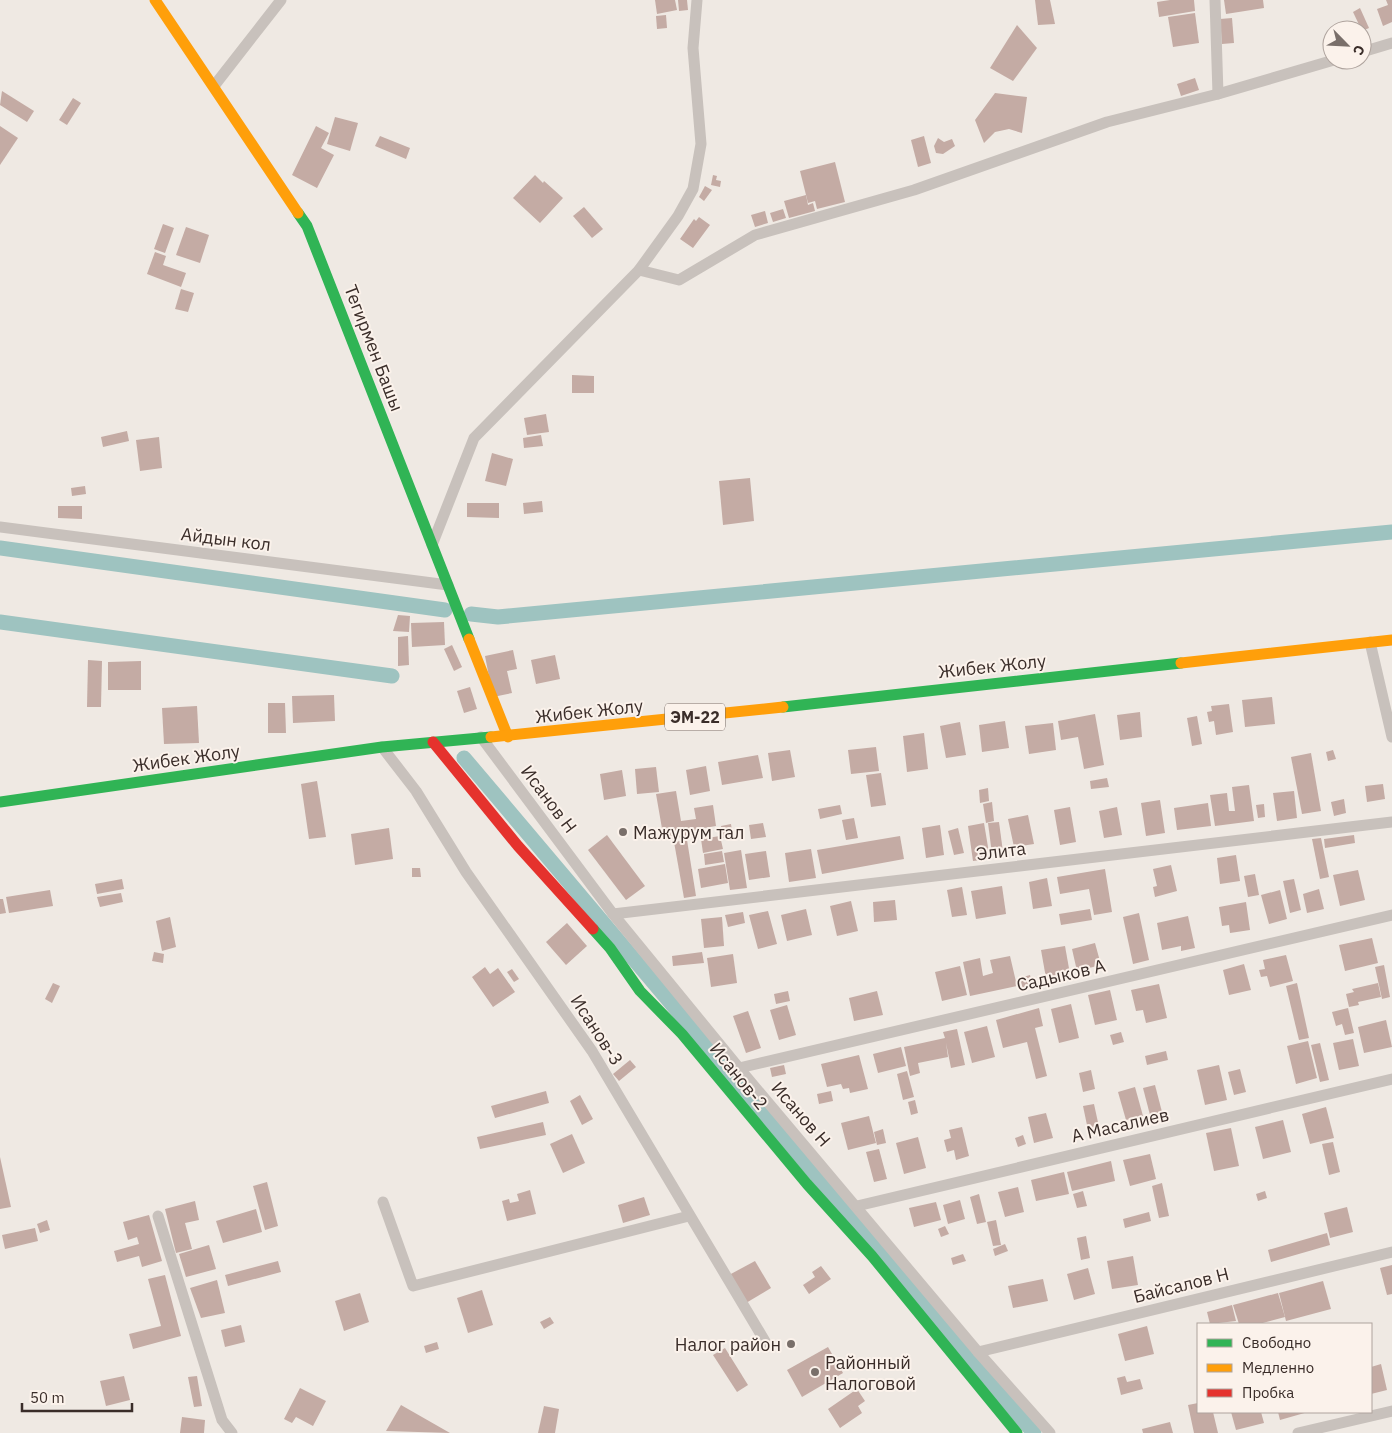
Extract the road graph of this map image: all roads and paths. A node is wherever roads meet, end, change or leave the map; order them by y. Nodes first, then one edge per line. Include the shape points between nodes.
1 (155, 0) edge
2 (281, 0) edge
3 (697, 0) edge
4 (1215, 0) edge
5 (1392, 43) edge
6 (1372, 49) edge
7 (1322, 64) edge
8 (214, 86) junction
9 (1218, 94) junction
10 (639, 270) junction
11 (0, 527) edge
12 (432, 545) junction
13 (448, 585) junction
14 (1392, 640) edge
15 (1370, 642) junction
16 (508, 737) junction
17 (1392, 737) edge
18 (481, 738) junction
19 (433, 742) junction
20 (382, 747) junction
21 (0, 802) edge
22 (1392, 822) edge
23 (613, 914) junction
24 (1392, 915) edge
25 (738, 1068) junction
26 (1392, 1078) edge
27 (383, 1202) dead end
28 (857, 1206) junction
29 (158, 1216) dead end
30 (689, 1216) junction
31 (1392, 1252) edge
32 (766, 1343) dead end
33 (978, 1352) junction
34 (1392, 1411) edge
35 (232, 1433) edge
36 (1017, 1433) edge
37 (1050, 1433) edge
38 (1298, 1433) edge

1 - 8 street, Тегирмен Башы
2 - 8 street
3 - 10 street via 693,48 701,144 693,189
4 - 9 street
5 - 6 street
7 - 9 street
8 - 12 street, Тегирмен Башы via 307,226
9 - 10 street via 1107,122 914,190 755,235 679,280
10 - 12 street via 474,438
11 - 13 street, Айдын кол
12 - 13 street, Тегирмен Башы
13 - 16 street, Тегирмен Башы
14 - 15 street, Жибек Жолу / ЭМ-22
15 - 16 street, Жибек Жолу / ЭМ-22
15 - 17 street
16 - 18 street, Жибек Жолу / ЭМ-22
18 - 19 street, Жибек Жолу / ЭМ-22
18 - 23 street, Исанов Н
19 - 20 street, Жибек Жолу / ЭМ-22
19 - 36 street, Исанов-2 via 518,846 610,948 640,991 682,1034 801,1178 872,1256
20 - 21 street, Жибек Жолу / ЭМ-22
20 - 30 street, Исанов-3 via 416,791 466,872 592,1051
22 - 23 street, Элита
23 - 25 street, Исанов Н
24 - 25 street, Садыков А
25 - 28 street, Исанов Н
26 - 28 street, А Масалиев
27 - 30 street via 413,1286
28 - 33 street, Исанов Н
29 - 35 street via 222,1420
30 - 32 street, Исанов-3
31 - 33 street, Байсалов Н
33 - 37 street, Исанов Н
34 - 38 street

